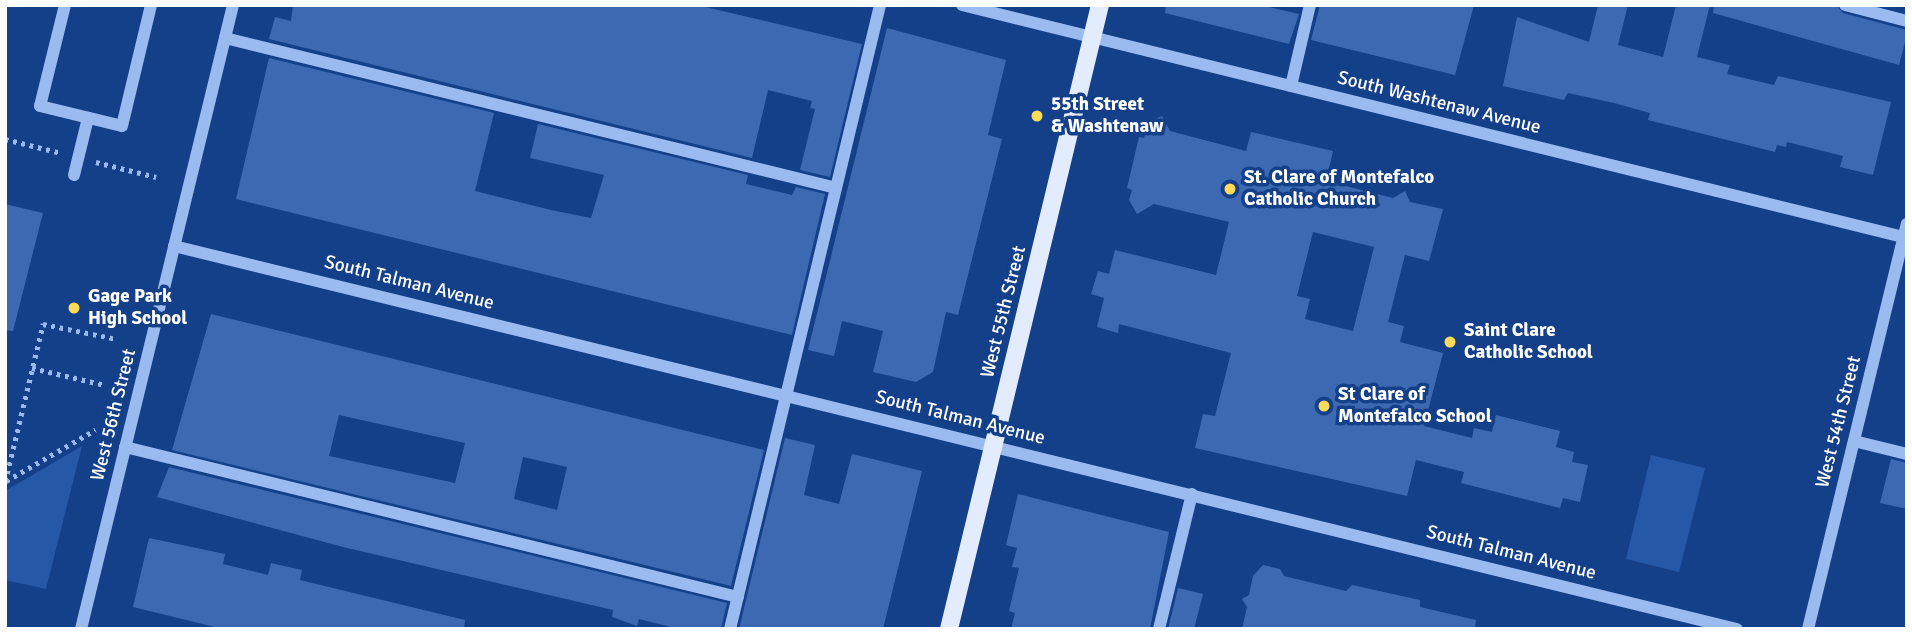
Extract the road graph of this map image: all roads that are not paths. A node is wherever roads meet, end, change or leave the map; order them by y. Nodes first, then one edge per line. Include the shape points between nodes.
1 (65, 5) edge
2 (151, 5) edge
3 (233, 5) edge
4 (880, 5) edge
5 (962, 5) edge
6 (1100, 5) edge
7 (1310, 5) edge
8 (1845, 5) edge
9 (1907, 21) edge
10 (225, 38) junction
11 (1093, 38) junction
12 (1291, 86) junction
13 (88, 118) junction
14 (74, 175) dead end
15 (836, 188) junction
16 (1907, 224) edge
17 (1905, 238) edge
18 (174, 246) junction
19 (786, 395) junction
20 (1854, 441) junction
21 (994, 445) junction
22 (125, 447) junction
23 (1907, 454) edge
24 (1192, 494) junction
25 (738, 597) junction
26 (81, 629) edge
27 (730, 629) edge
28 (949, 629) edge
29 (1159, 629) edge
30 (1737, 629) edge
31 (1808, 629) edge

1 - 13 street via 40,106
2 - 13 street via 122,126
3 - 10 street, West 56th Street
4 - 15 street
5 - 11 street, South Washtenaw Avenue
6 - 11 main road, West 55th Street
7 - 12 street
8 - 9 street
10 - 15 street
10 - 18 street, West 56th Street
11 - 12 street, South Washtenaw Avenue
11 - 21 main road, West 55th Street
12 - 17 street, South Washtenaw Avenue
13 - 14 street
15 - 19 street
16 - 17 street, West 54th Street
17 - 20 street, West 54th Street
18 - 19 street, South Talman Avenue
18 - 22 street, West 56th Street
19 - 21 street, South Talman Avenue
19 - 25 street
20 - 23 street
20 - 31 street, West 54th Street
21 - 24 street, South Talman Avenue
21 - 28 main road, West 55th Street
22 - 25 street
22 - 26 street, West 56th Street
24 - 29 street
24 - 30 street, South Talman Avenue
25 - 27 street

